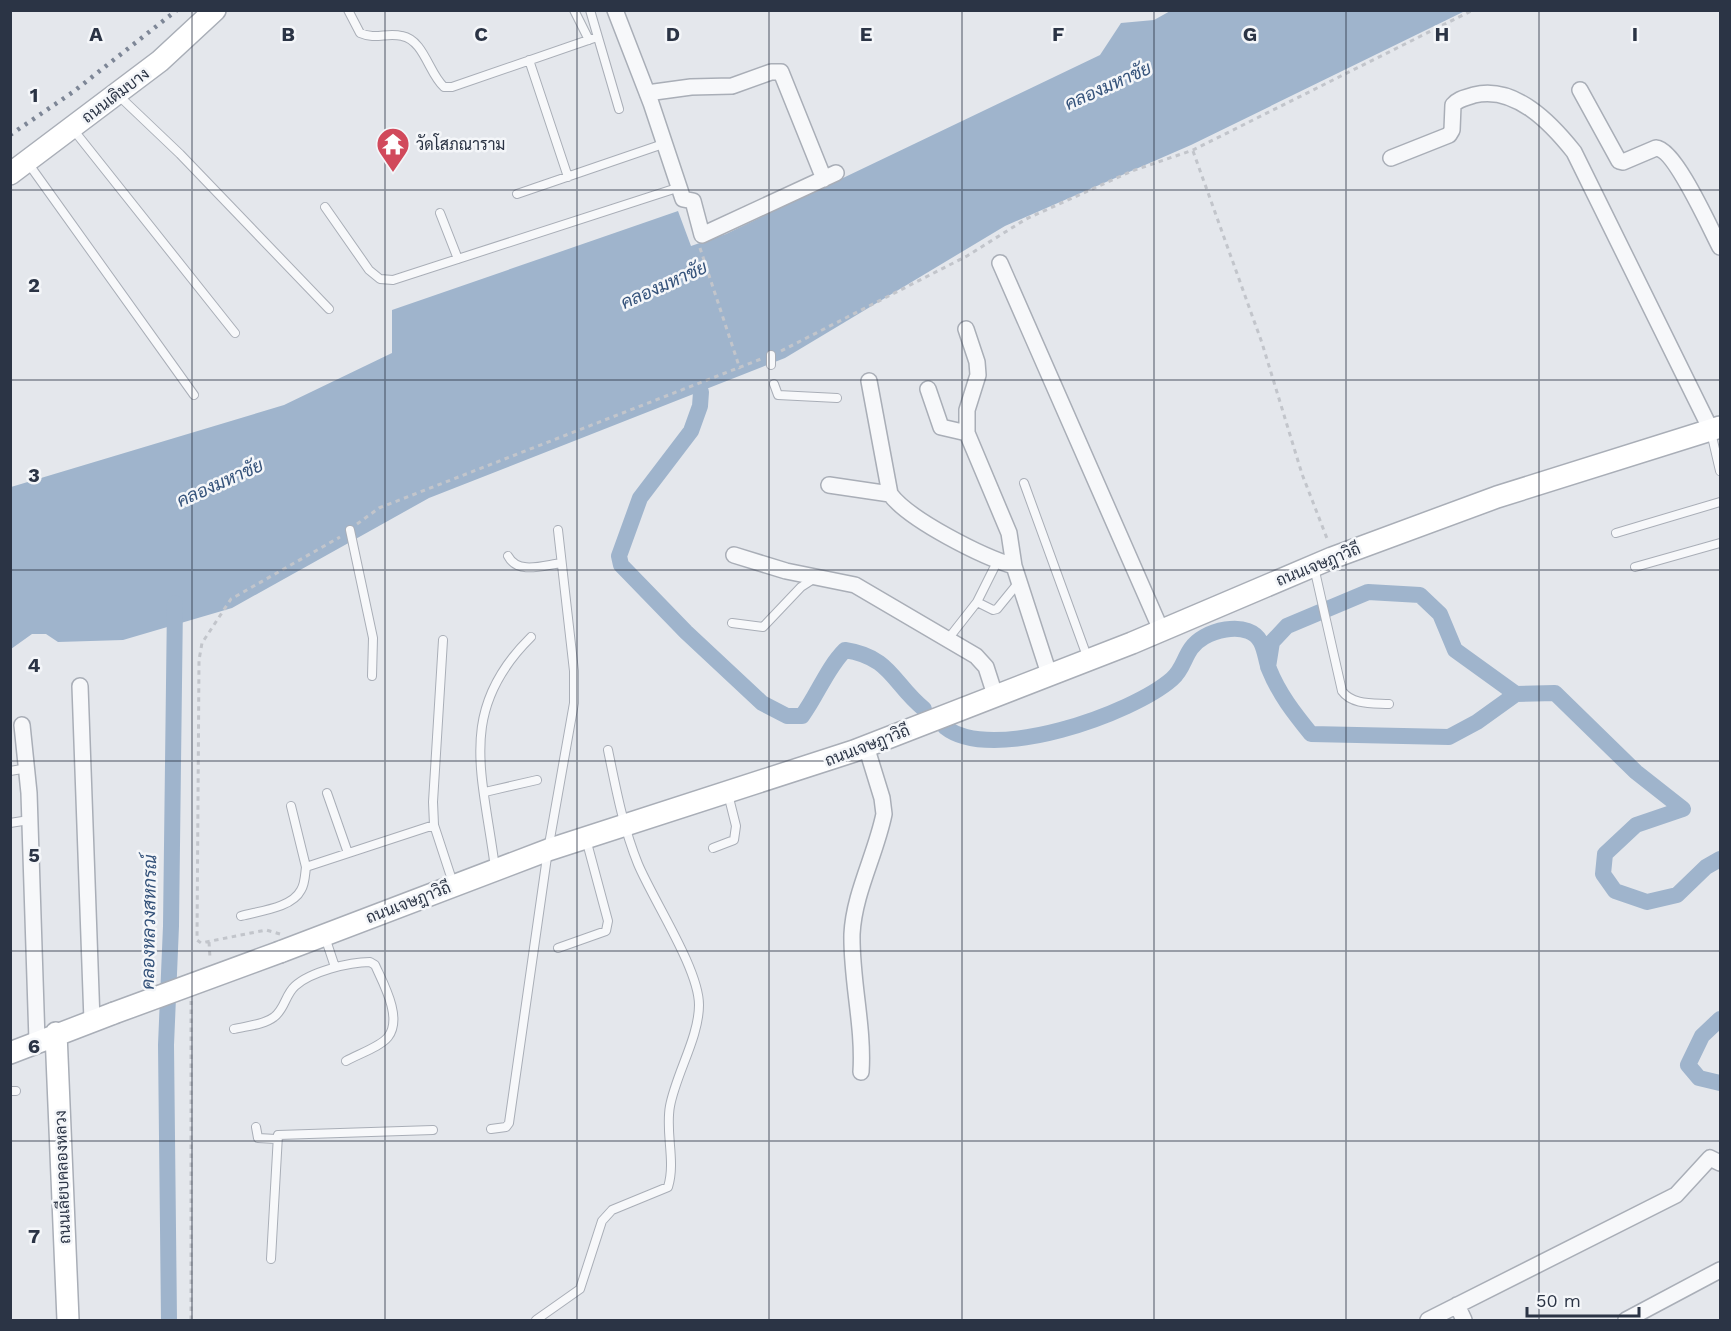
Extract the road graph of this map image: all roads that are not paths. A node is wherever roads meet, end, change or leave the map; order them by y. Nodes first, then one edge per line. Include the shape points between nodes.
1 (214, 10) edge
2 (348, 10) edge
3 (574, 10) edge
4 (591, 10) edge
5 (615, 10) edge
6 (593, 38) junction
7 (529, 60) junction
8 (1580, 90) dead end
9 (647, 93) junction
10 (118, 94) junction
11 (619, 109) dead end
12 (72, 128) junction
13 (666, 143) junction
14 (1391, 158) dead end
15 (19, 168) edge
16 (568, 177) junction
17 (680, 187) junction
18 (517, 194) dead end
19 (325, 207) dead end
20 (440, 213) dead end
21 (1720, 247) edge
22 (458, 260) junction
23 (1000, 263) dead end
24 (329, 309) dead end
25 (966, 329) dead end
26 (235, 333) dead end
27 (771, 355) road end
28 (771, 365) dead end
29 (869, 381) dead end
30 (774, 384) dead end
31 (928, 389) dead end
32 (194, 395) dead end
33 (837, 398) dead end
34 (1716, 429) edge
35 (967, 433) junction
36 (1720, 471) edge
37 (1024, 483) dead end
38 (829, 485) dead end
39 (890, 494) junction
40 (1720, 502) edge
41 (350, 530) dead end
42 (558, 530) dead end
43 (1616, 533) dead end
44 (1720, 543) edge
45 (734, 555) dead end
46 (508, 556) dead end
47 (1323, 562) junction
48 (561, 563) junction
49 (1014, 566) junction
50 (1635, 567) dead end
51 (994, 568) dead end
52 (816, 577) junction
53 (1019, 582) junction
54 (977, 602) junction
55 (732, 622) dead end
56 (1161, 630) junction
57 (531, 637) dead end
58 (948, 639) junction
59 (443, 640) dead end
60 (1088, 659) junction
61 (1049, 674) junction
62 (372, 676) dead end
63 (80, 686) dead end
64 (995, 695) junction
65 (1389, 704) dead end
66 (22, 725) dead end
67 (866, 746) junction
68 (608, 750) dead end
69 (28, 768) junction
70 (10, 771) edge
71 (537, 780) dead end
72 (485, 792) junction
73 (728, 792) junction
74 (327, 794) dead end
75 (291, 806) dead end
76 (29, 820) junction
77 (10, 823) edge
78 (434, 825) junction
79 (623, 826) junction
80 (585, 838) junction
81 (713, 848) dead end
82 (548, 850) junction
83 (348, 853) junction
84 (306, 867) junction
85 (495, 869) junction
86 (453, 884) junction
87 (242, 916) dead end
88 (325, 934) junction
89 (558, 948) dead end
90 (335, 967) junction
91 (92, 1021) junction
92 (234, 1029) dead end
93 (47, 1037) junction
94 (10, 1053) edge
95 (346, 1060) dead end
96 (861, 1072) dead end
97 (256, 1127) dead end
98 (492, 1129) dead end
99 (433, 1130) dead end
100 (276, 1139) junction
101 (1720, 1163) edge
102 (271, 1258) dead end
103 (1720, 1269) edge
104 (1457, 1305) junction
105 (68, 1320) edge
106 (536, 1320) edge
107 (1428, 1320) edge
108 (1464, 1320) edge
109 (1626, 1320) edge

1 - 10 street, ถนนเดิมบาง
2 - 7 lane via 360,33 375,38 404,36 415,43 444,87
3 - 6 lane
4 - 6 lane
5 - 9 street
6 - 7 lane
6 - 11 lane
7 - 16 lane
8 - 21 street via 1619,161 1656,148 1666,151
9 - 13 street
9 - 17 street via 732,86 777,70 830,176 705,235 693,201 683,199
10 - 12 street, ถนนเดิมบาง
10 - 24 lane
12 - 15 street, ถนนเดิมบาง
12 - 26 lane
13 - 16 lane
13 - 17 street
14 - 34 street via 1449,135 1453,105 1481,94 1511,97 1559,133 1574,152
15 - 32 lane
16 - 18 lane
17 - 22 lane
19 - 22 lane via 369,270 380,279 393,280
20 - 22 lane
23 - 56 street
25 - 35 street via 978,375 967,410
27 - 28 lane
29 - 39 street
30 - 33 lane via 778,395
31 - 35 street via 941,427
34 - 36 lane
34 - 47 street, ถนนเจษฎาวิถี via 1497,497
35 - 49 street via 1009,533
37 - 60 lane
38 - 39 street
39 - 49 street via 899,506 937,529
40 - 43 lane
41 - 62 lane via 373,638
42 - 48 lane
44 - 50 lane
45 - 52 street
46 - 48 lane via 516,566 526,568
47 - 56 street, ถนนเจษฎาวิถี
47 - 65 lane via 1342,691 1347,698 1357,701
48 - 82 lane via 575,687
49 - 53 street
51 - 54 lane
52 - 55 lane via 801,587 763,627
52 - 58 street via 855,585
53 - 54 lane via 998,609
53 - 61 street
54 - 58 lane
56 - 60 street, ถนนเจษฎาวิถี
57 - 72 lane via 511,657 492,687 483,713 480,750
58 - 64 street via 986,667
59 - 78 lane via 433,782
60 - 61 street, ถนนเจษฎาวิถี
61 - 64 street, ถนนเจษฎาวิถี
63 - 91 street
64 - 67 street, ถนนเจษฎาวิถี
66 - 69 street
67 - 73 street, ถนนเจษฎาวิถี
67 - 96 street via 884,814 852,935 863,1046
68 - 79 lane
69 - 70 lane
69 - 76 street
71 - 72 lane
72 - 85 lane
73 - 79 street, ถนนเจษฎาวิถี
73 - 81 lane via 736,833 734,840
74 - 83 lane
75 - 84 lane
76 - 77 lane
76 - 93 street
78 - 83 lane
78 - 86 lane
79 - 80 street, ถนนเจษฎาวิถี
79 - 106 lane via 696,988 699,1006 670,1104 671,1175 668,1187 612,1210 602,1221 580,1289
80 - 82 street, ถนนเจษฎาวิถี
80 - 89 lane via 608,921 606,930
82 - 85 street, ถนนเจษฎาวิถี
82 - 98 lane via 509,1123
83 - 84 lane
84 - 87 lane via 303,889 297,897
85 - 86 street, ถนนเจษฎาวิถี
86 - 88 street, ถนนเจษฎาวิถี
88 - 90 lane
88 - 91 street, ถนนเจษฎาวิถี, bridge
90 - 92 lane via 295,986 273,1018
90 - 95 lane via 363,962 375,965 394,1015 387,1038
91 - 93 street, ถนนเจษฎาวิถี
93 - 94 street, ถนนเจษฎาวิถี
93 - 105 street, ถนนเลียบคลองหลวง
97 - 100 lane via 258,1138
99 - 100 lane via 282,1134
100 - 102 lane
101 - 104 street via 1710,1158 1676,1195
103 - 109 street
104 - 107 street
104 - 108 street

